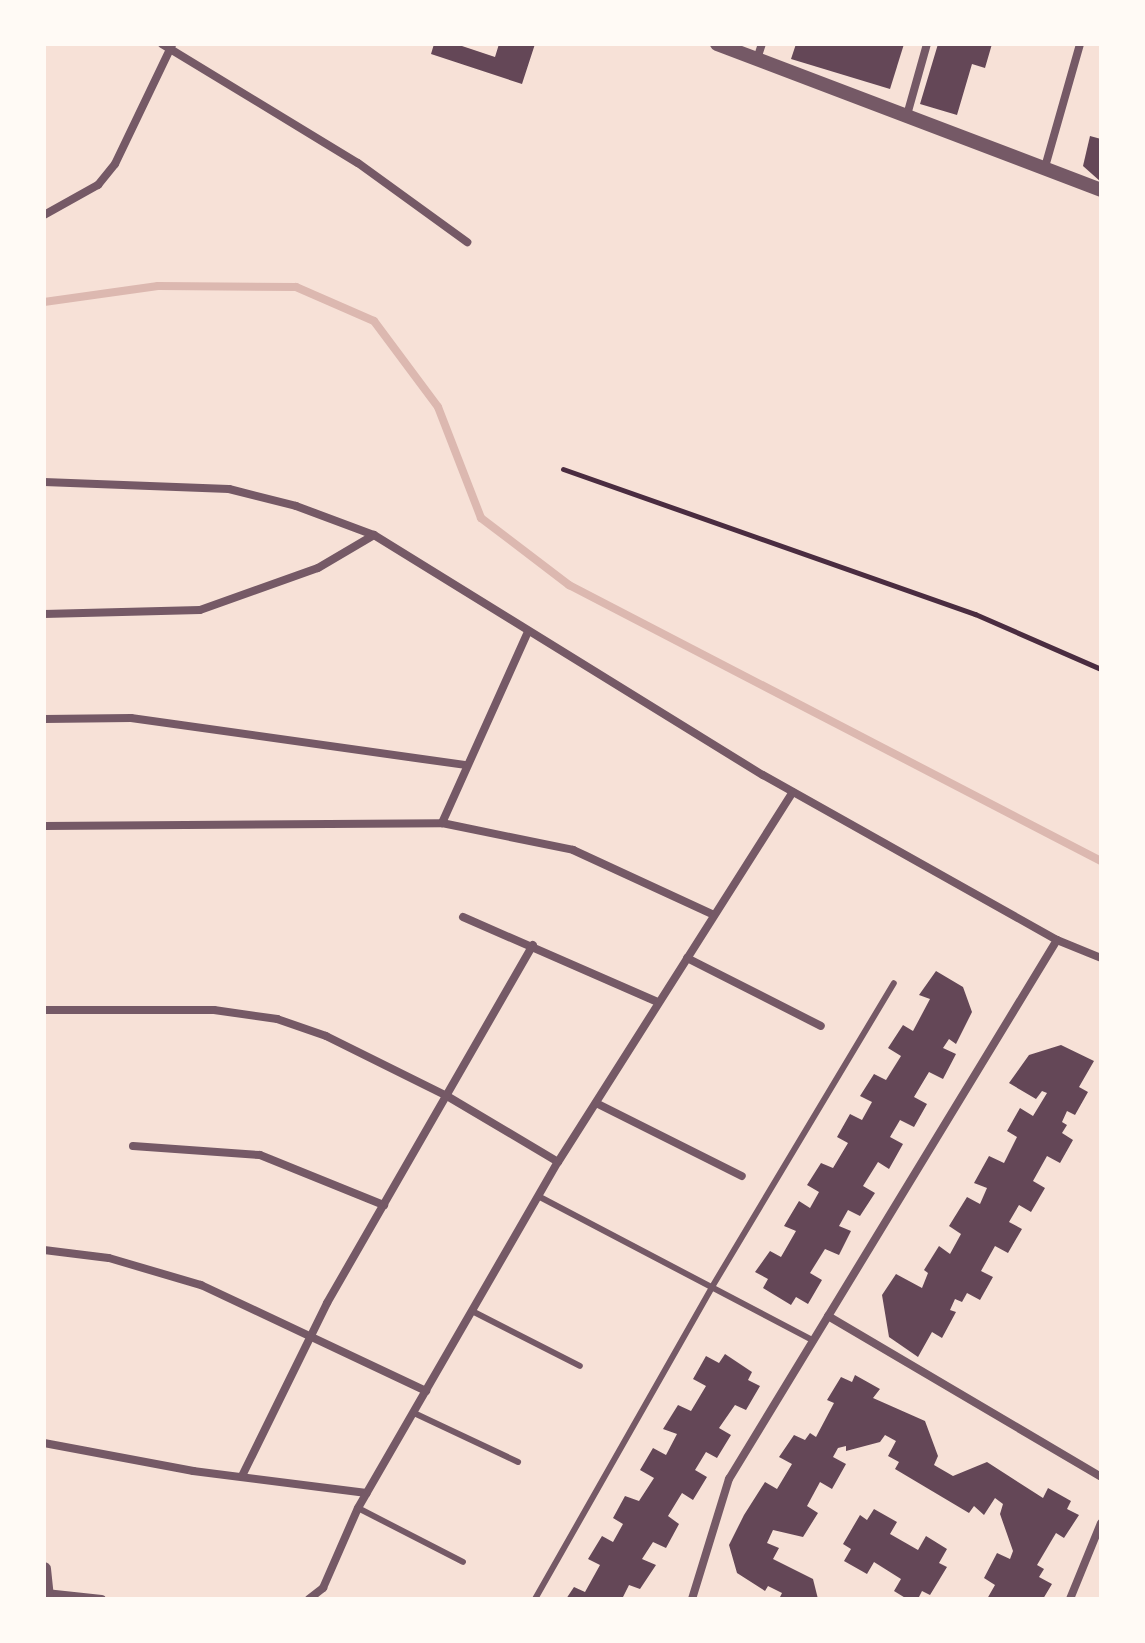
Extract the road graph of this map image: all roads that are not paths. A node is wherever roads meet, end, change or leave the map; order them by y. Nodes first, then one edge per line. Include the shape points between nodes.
1 (717, 44) edge
2 (927, 44) edge
3 (1080, 44) edge
4 (169, 45) edge
5 (759, 51) edge
6 (907, 115) junction
7 (1045, 167) junction
8 (1101, 190) edge
9 (44, 215) edge
10 (467, 242) dead end
11 (44, 482) edge
12 (374, 535) junction
13 (44, 614) edge
14 (528, 632) junction
15 (44, 719) edge
16 (465, 765) junction
17 (793, 792) junction
18 (442, 823) junction
19 (44, 826) edge
20 (714, 915) junction
21 (463, 917) dead end
22 (1057, 940) junction
23 (533, 945) junction
24 (687, 958) junction
25 (1101, 958) edge
26 (894, 983) dead end
27 (658, 1002) junction
28 (44, 1010) edge
29 (821, 1026) dead end
30 (447, 1096) junction
31 (596, 1103) junction
32 (133, 1146) dead end
33 (558, 1162) junction
34 (742, 1176) dead end
35 (538, 1196) junction
36 (384, 1205) junction
37 (44, 1250) edge
38 (712, 1287) junction
39 (472, 1311) junction
40 (828, 1316) junction
41 (310, 1335) junction
42 (812, 1340) junction
43 (580, 1366) dead end
44 (426, 1391) junction
45 (414, 1413) junction
46 (44, 1443) edge
47 (518, 1462) dead end
48 (242, 1476) junction
49 (1101, 1477) edge
50 (367, 1493) junction
51 (358, 1508) junction
52 (1101, 1523) edge
53 (463, 1562) dead end
54 (44, 1569) edge
55 (46, 1596) edge
56 (102, 1599) edge
57 (309, 1599) edge
58 (535, 1599) edge
59 (692, 1599) edge
60 (1070, 1599) edge

1 - 5 street
2 - 6 street
3 - 7 street
4 - 9 street via 115,164 98,185
4 - 10 street via 358,163
5 - 6 street
6 - 7 street
7 - 8 street
11 - 12 street via 229,489 296,506
12 - 13 street via 318,568 200,610
12 - 14 street
14 - 16 street
14 - 17 street
15 - 16 street via 131,718
16 - 18 street
17 - 20 street
17 - 22 street
18 - 19 street
18 - 20 street via 573,850
20 - 24 street
21 - 23 street
22 - 25 street
22 - 40 street
23 - 27 street
23 - 30 street
24 - 27 street
24 - 29 street
26 - 38 lane
27 - 31 street
28 - 30 street via 214,1010 277,1019 326,1036
30 - 33 street
30 - 36 street
31 - 33 street
31 - 34 street
32 - 36 street via 260,1155
33 - 35 street
35 - 38 lane
35 - 39 street
36 - 41 street
37 - 41 street via 155,1270
38 - 42 lane
38 - 58 lane
39 - 43 lane
39 - 44 street
40 - 42 street
40 - 49 street
41 - 44 street
41 - 48 street
42 - 59 street via 729,1479
44 - 45 street
45 - 47 lane
45 - 50 street
46 - 48 street
48 - 50 street
50 - 51 street
51 - 53 lane
51 - 57 street via 323,1588
52 - 60 street
54 - 55 street
55 - 56 street

